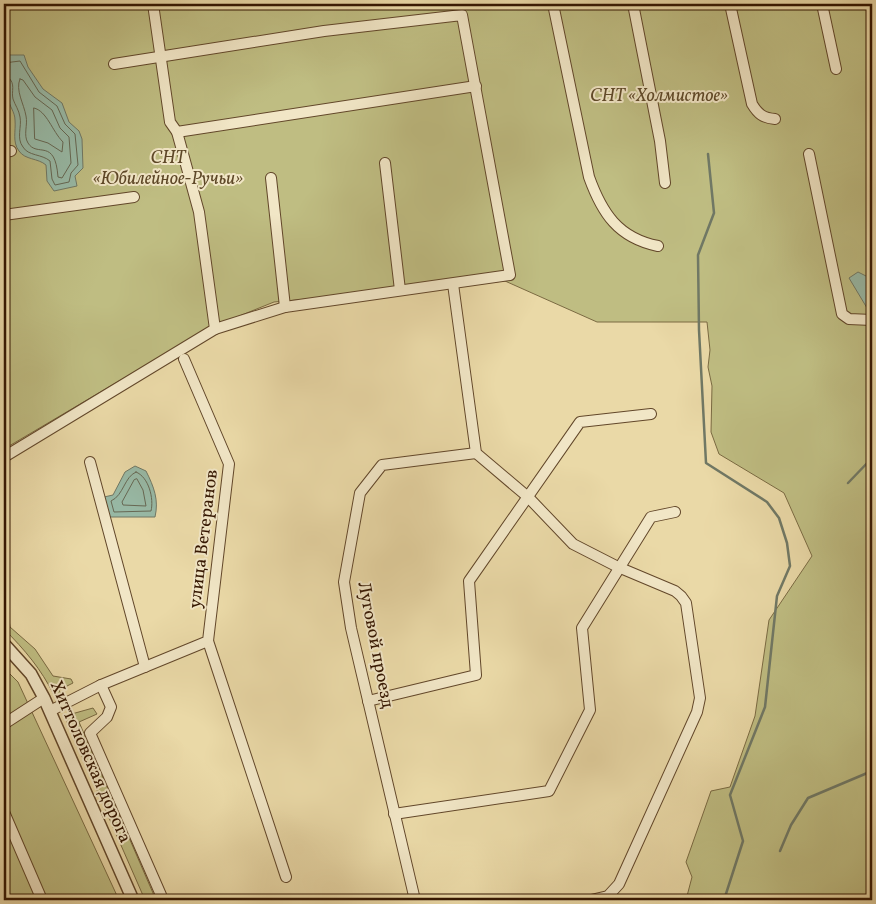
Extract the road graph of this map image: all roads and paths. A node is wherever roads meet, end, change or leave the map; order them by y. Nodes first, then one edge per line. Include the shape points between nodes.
1 (153, 4) edge
2 (553, 4) edge
3 (633, 4) edge
4 (730, 4) edge
5 (822, 4) edge
6 (159, 59) junction
7 (114, 64) dead end
8 (836, 69) dead end
9 (476, 86) junction
10 (775, 119) dead end
11 (176, 132) junction
12 (809, 154) dead end
13 (385, 163) dead end
14 (271, 178) dead end
15 (665, 183) dead end
16 (134, 197) dead end
17 (4, 215) edge
18 (658, 246) dead end
19 (453, 284) junction
20 (400, 290) junction
21 (285, 307) junction
22 (872, 320) edge
23 (215, 329) junction
24 (184, 360) dead end
25 (651, 414) dead end
26 (476, 453) junction
27 (4, 457) edge
28 (90, 462) dead end
29 (528, 498) junction
30 (675, 512) dead end
31 (618, 567) junction
32 (208, 641) junction
33 (4, 644) edge
34 (145, 666) junction
35 (102, 685) junction
36 (44, 698) junction
37 (368, 702) junction
38 (50, 711) junction
39 (4, 724) edge
40 (4, 812) edge
41 (394, 814) junction
42 (286, 876) dead end
43 (161, 895) dead end
44 (42, 900) edge
45 (133, 900) edge
46 (415, 900) edge
47 (591, 900) edge

1 - 6 street
2 - 18 street via 589,177 599,204 625,233 640,242
3 - 15 street
4 - 10 street via 752,104 757,113
5 - 8 street
6 - 7 street
6 - 9 street via 324,31 462,15
6 - 11 street via 170,122
9 - 11 street
9 - 19 street via 510,275
11 - 23 street via 199,212
12 - 22 street via 842,314 854,320
13 - 20 street
14 - 21 street
16 - 17 street
19 - 20 street
19 - 26 street
20 - 21 street
21 - 23 street
23 - 27 street
24 - 32 street, улица Ветеранов via 229,464
25 - 29 street via 580,422
26 - 29 street
26 - 37 street, Луговой проезд via 382,466 360,493 344,582
28 - 34 street
29 - 31 street via 573,544
29 - 37 street via 469,581 476,675
30 - 31 street via 651,517
31 - 41 street via 582,628 590,710 549,790
31 - 47 street via 675,591 686,603 700,698 697,712 620,884 608,896
32 - 34 street
32 - 42 street, улица Ветеранов
33 - 36 street, Хиттоловская дорога via 31,674
34 - 35 street
35 - 38 street
35 - 43 street via 111,707 107,716 90,733
36 - 38 street, Хиттоловская дорога
36 - 39 street
37 - 41 street, Луговой проезд
38 - 45 street, Хиттоловская дорога
40 - 44 street
41 - 46 street, Луговой проезд

